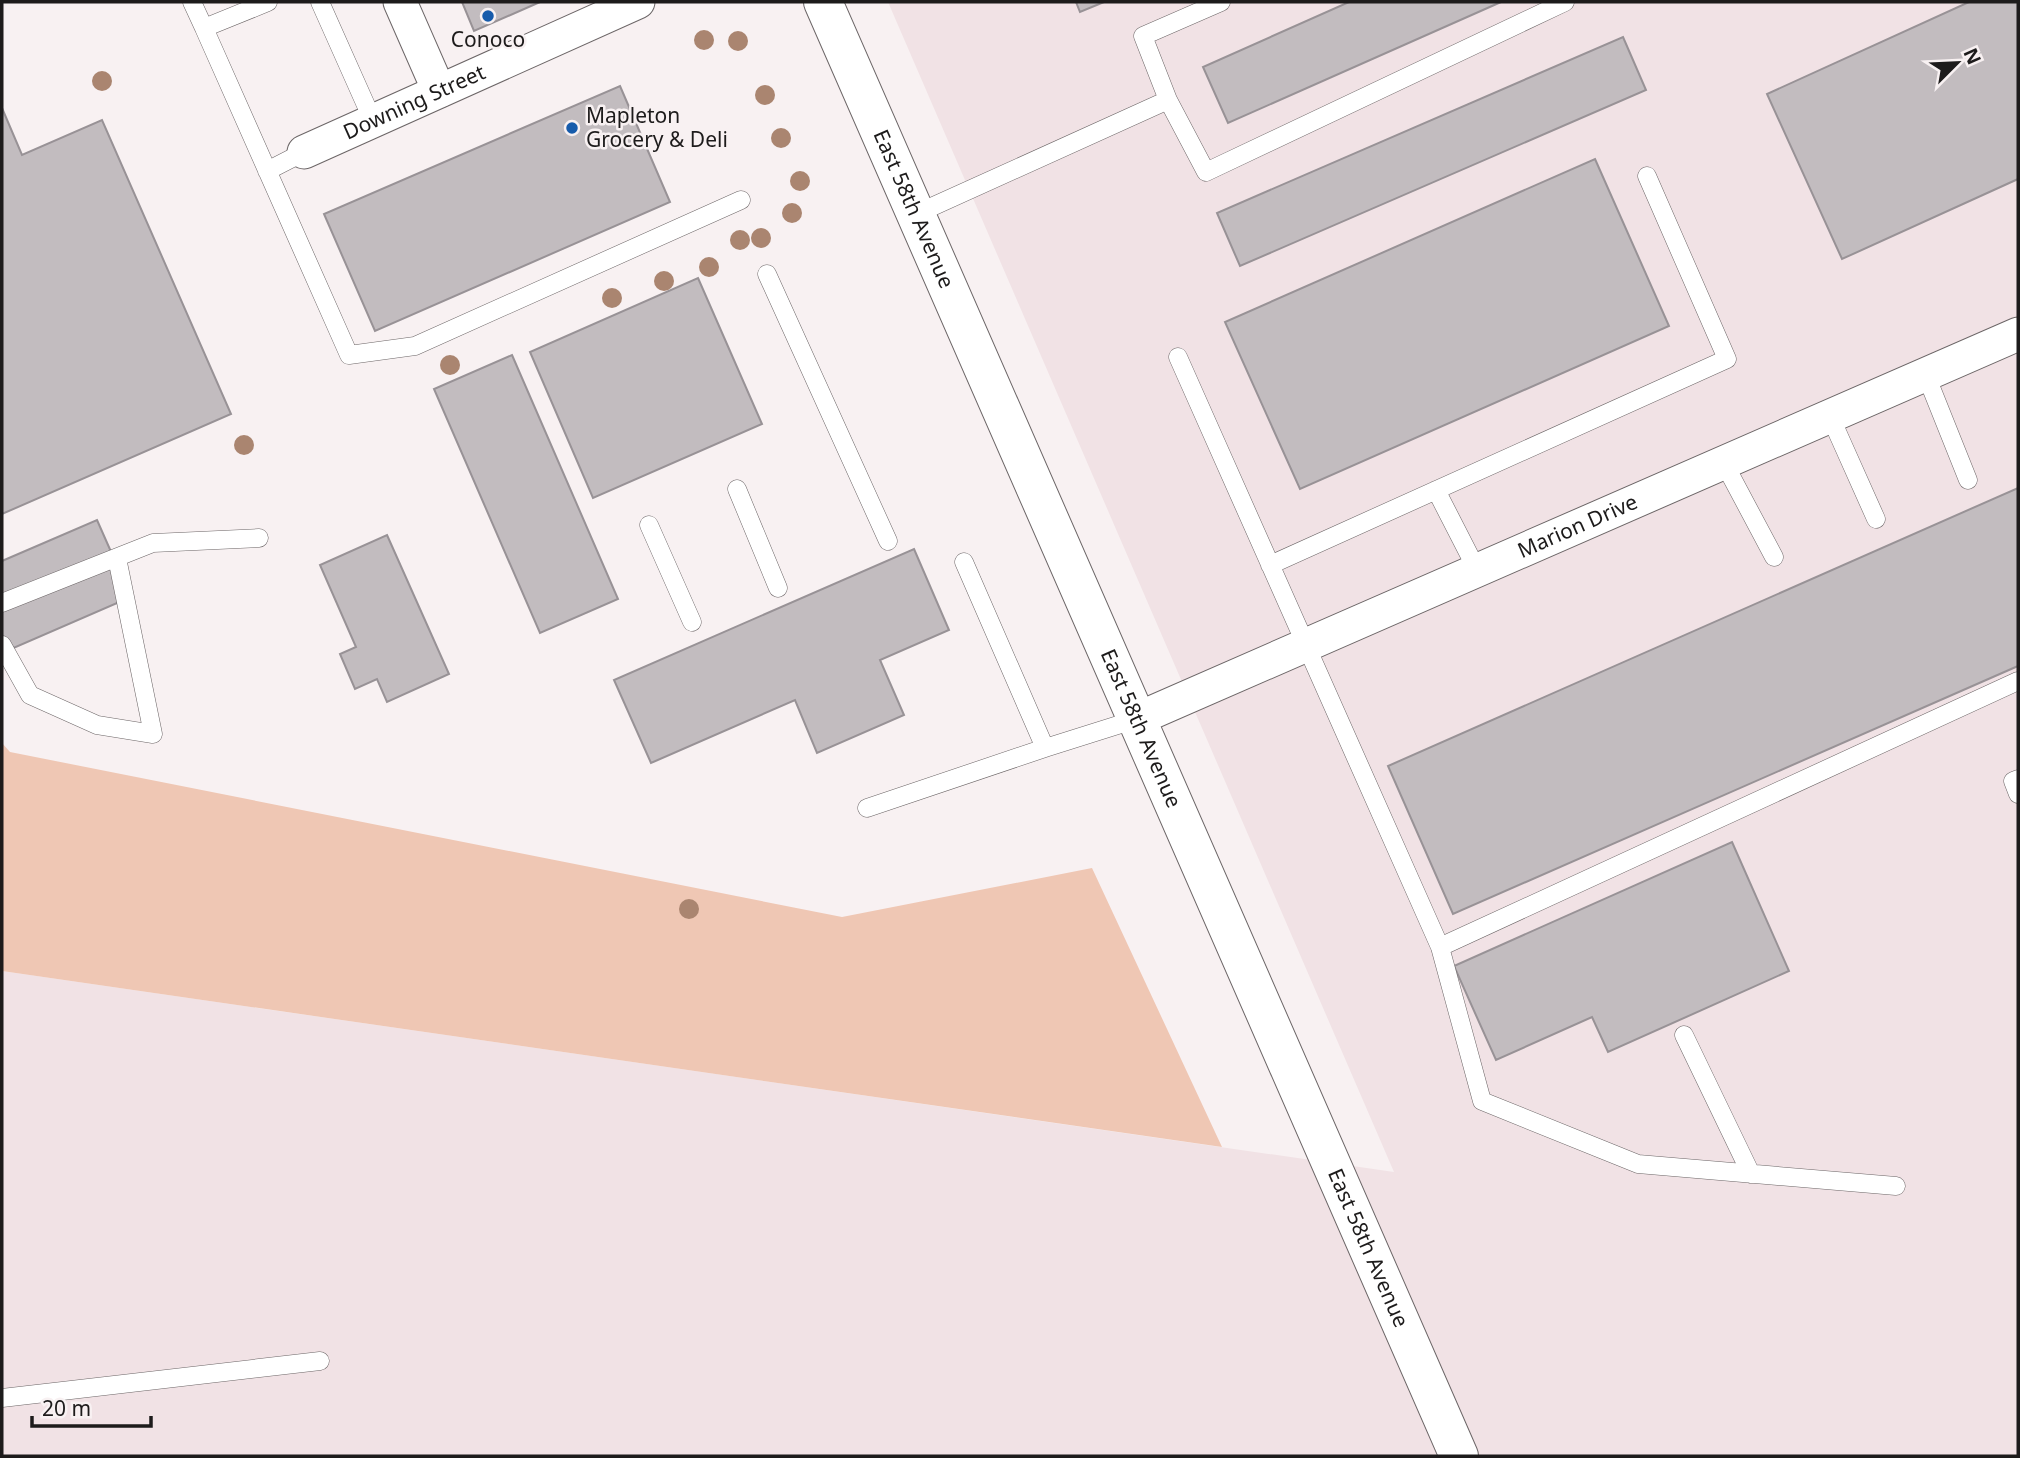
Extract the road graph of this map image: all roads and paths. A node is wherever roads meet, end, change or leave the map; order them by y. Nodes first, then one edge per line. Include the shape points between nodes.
1 (192, 2) edge
2 (268, 2) edge
3 (320, 2) edge
4 (400, 2) edge
5 (638, 2) edge
6 (823, 2) edge
7 (1221, 2) edge
8 (1566, 2) edge
9 (204, 28) junction
10 (439, 91) junction
11 (1168, 100) junction
12 (373, 121) junction
13 (304, 152) joint
14 (267, 171) junction
15 (1647, 176) dead end
16 (741, 200) dead end
17 (916, 214) junction
18 (767, 274) dead end
19 (2018, 334) edge
20 (1178, 357) dead end
21 (1926, 375) junction
22 (1830, 416) junction
23 (1724, 463) junction
24 (1968, 480) dead end
25 (737, 489) dead end
26 (1436, 491) junction
27 (1876, 519) dead end
28 (649, 525) dead end
29 (259, 538) dead end
30 (888, 541) dead end
31 (1774, 557) dead end
32 (117, 558) junction
33 (964, 562) dead end
34 (1270, 565) junction
35 (1477, 570) junction
36 (778, 588) dead end
37 (2, 603) edge
38 (692, 622) dead end
39 (2, 645) edge
40 (1306, 645) junction
41 (2018, 681) edge
42 (1137, 719) junction
43 (1045, 748) junction
44 (2018, 779) edge
45 (2018, 794) edge
46 (867, 808) dead end
47 (1440, 947) junction
48 (1684, 1035) dead end
49 (1751, 1174) junction
50 (1896, 1186) dead end
51 (320, 1362) dead end
52 (2, 1398) edge
53 (1459, 1456) edge

1 - 9 lane
2 - 9 lane
3 - 12 lane
4 - 10 street
5 - 10 street, Downing Street
6 - 17 main road, East 58th Avenue
7 - 11 lane via 1143,36
8 - 11 lane via 1206,172
9 - 14 lane
10 - 12 street, Downing Street
11 - 17 lane
12 - 13 street, Downing Street
13 - 14 lane
14 - 16 lane via 349,355 415,346
15 - 26 lane via 1727,359
17 - 42 main road, East 58th Avenue
18 - 30 lane
19 - 21 street, Marion Drive
20 - 34 lane
21 - 22 street, Marion Drive
21 - 24 lane
22 - 23 street, Marion Drive
22 - 27 lane
23 - 31 lane
23 - 35 street, Marion Drive
25 - 36 lane
26 - 34 lane
26 - 35 lane
28 - 38 lane
29 - 32 lane via 153,543
32 - 37 lane
32 - 39 lane via 153,734 97,724 30,695
33 - 43 lane
34 - 40 lane
35 - 40 street, Marion Drive
40 - 42 street, Marion Drive
40 - 47 lane
41 - 47 lane
42 - 43 lane
42 - 53 main road, East 58th Avenue
43 - 46 lane
44 - 45 lane via 2013,781
47 - 49 lane via 1482,1101 1638,1164
48 - 49 lane
49 - 50 lane
51 - 52 lane

